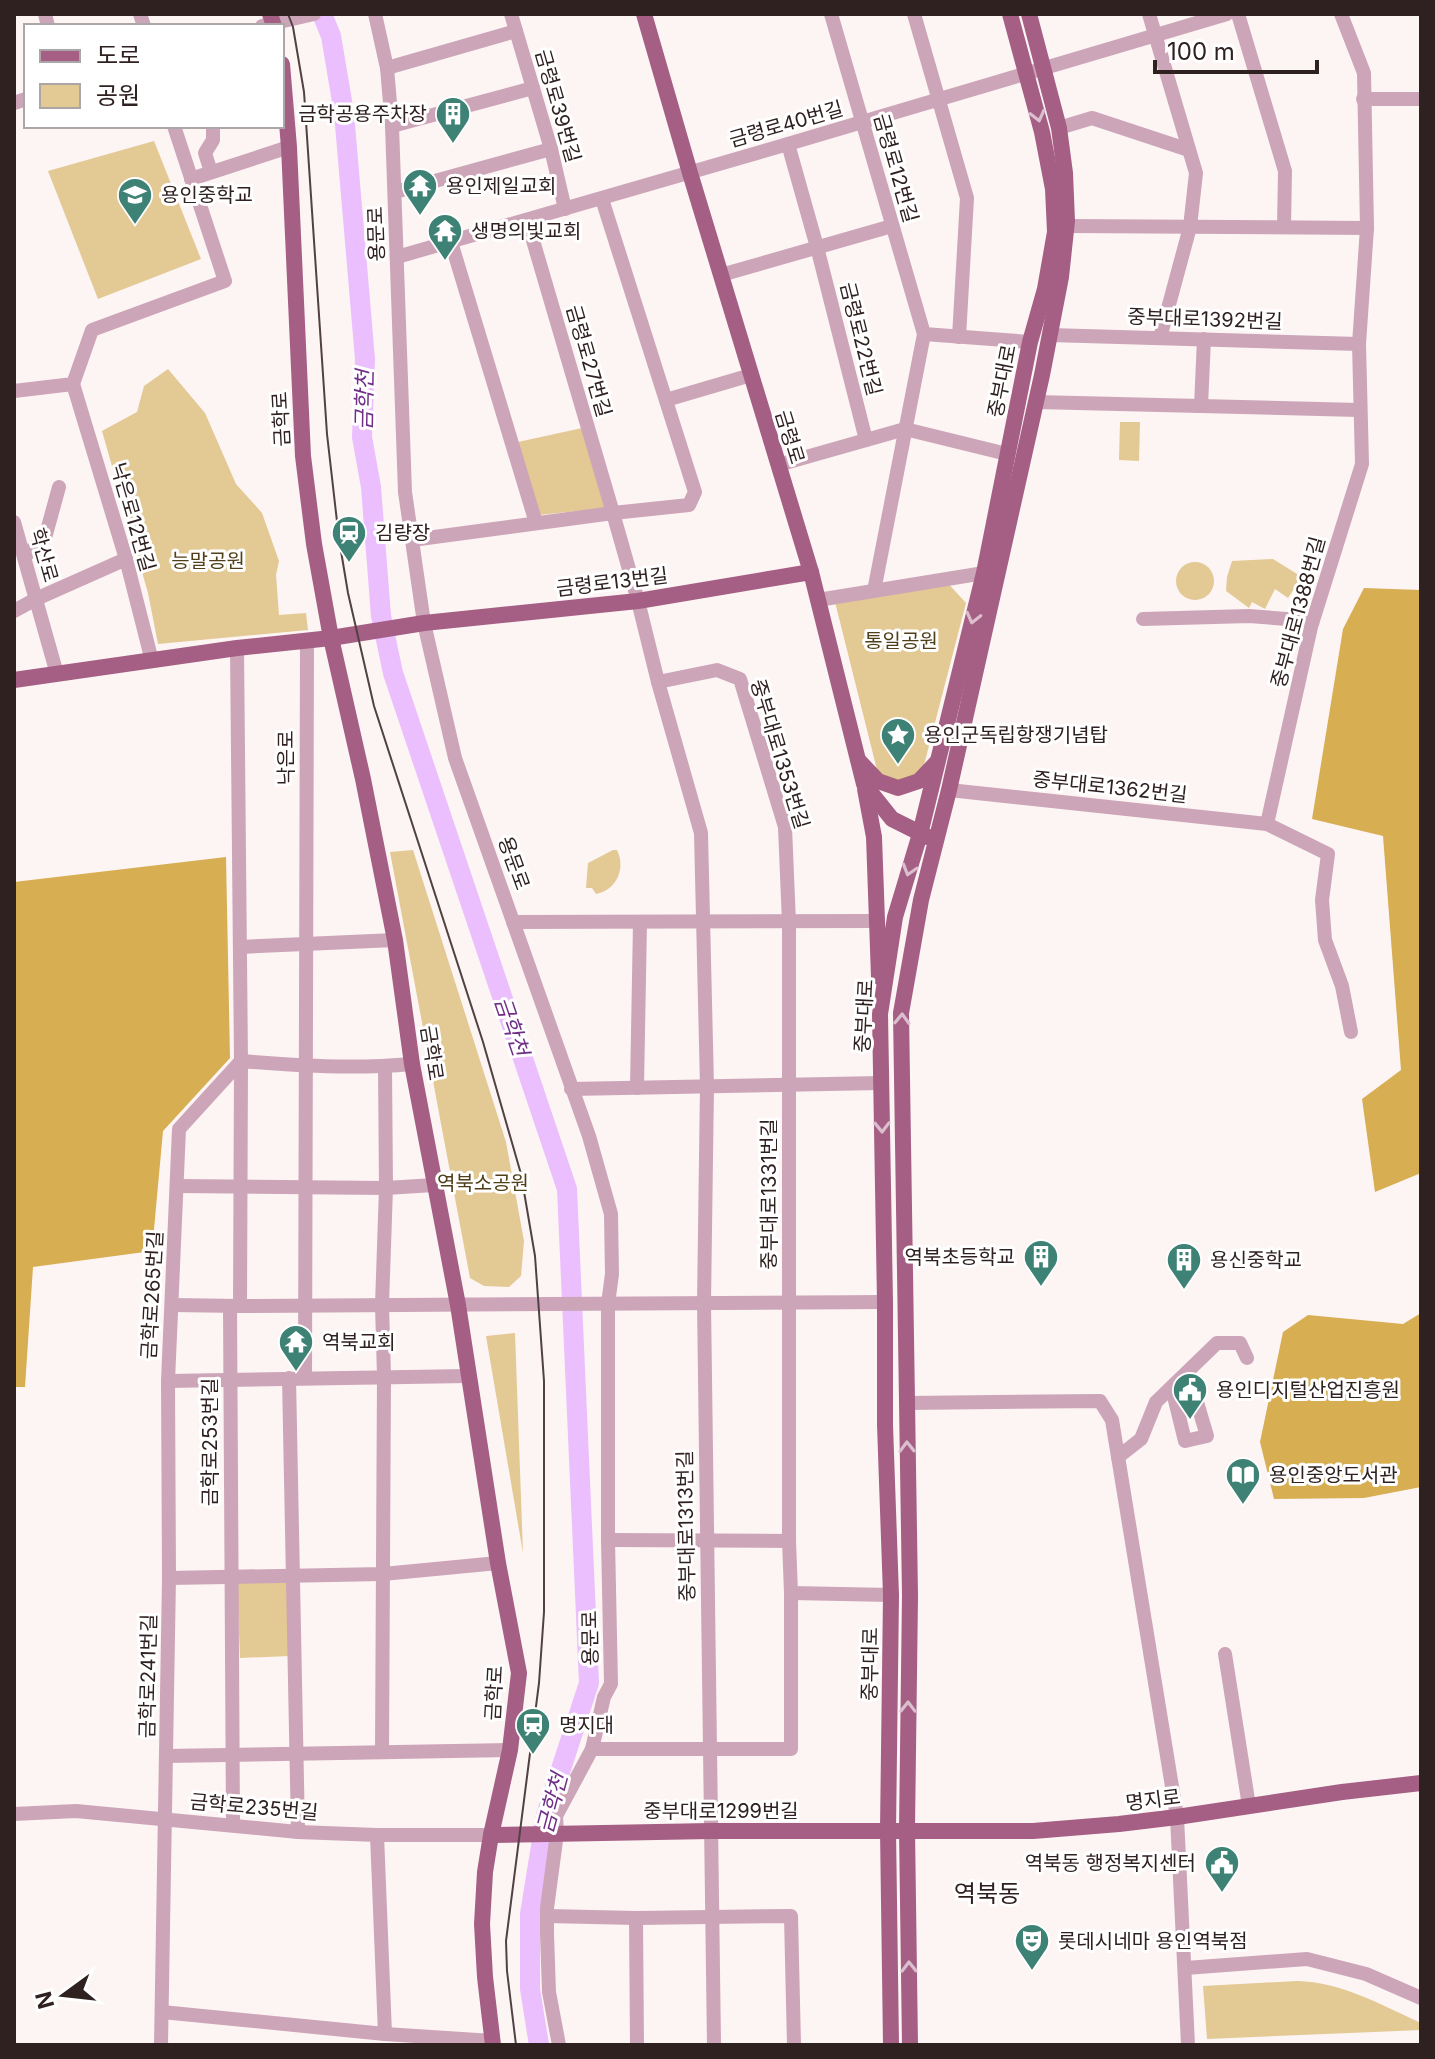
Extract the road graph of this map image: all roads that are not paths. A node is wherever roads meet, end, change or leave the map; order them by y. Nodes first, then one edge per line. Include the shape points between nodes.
1 (314, 14) edge
2 (375, 14) edge
3 (511, 14) edge
4 (644, 14) edge
5 (831, 14) edge
6 (914, 14) edge
7 (1010, 14) edge
8 (1029, 14) edge
9 (1149, 14) edge
10 (1227, 14) edge
11 (1238, 14) edge
12 (1341, 14) edge
13 (272, 22) edge
14 (516, 31) junction
15 (1155, 35) junction
16 (387, 68) junction
17 (1036, 71) junction
18 (284, 88) edge
19 (533, 88) junction
20 (1363, 99) junction
21 (1421, 99) edge
22 (939, 100) junction
23 (862, 122) junction
24 (392, 126) junction
25 (175, 128) edge
26 (213, 128) edge
27 (1059, 128) junction
28 (788, 144) junction
29 (289, 147) junction
30 (551, 149) junction
31 (1189, 150) junction
32 (211, 172) junction
33 (690, 173) junction
34 (191, 179) junction
35 (395, 192) junction
36 (602, 199) junction
37 (565, 209) junction
38 (527, 220) junction
39 (892, 226) junction
40 (1067, 226) junction
41 (1190, 227) junction
42 (1284, 227) junction
43 (1367, 228) junction
44 (451, 242) junction
45 (817, 247) junction
46 (397, 257) junction
47 (721, 275) junction
48 (924, 334) junction
49 (1050, 335) junction
50 (959, 337) junction
51 (1160, 338) junction
52 (1204, 339) junction
53 (1030, 342) junction
54 (1359, 344) junction
55 (751, 375) junction
56 (73, 384) junction
57 (14, 391) edge
58 (666, 400) junction
59 (1036, 402) junction
60 (1201, 406) junction
61 (1359, 410) junction
62 (905, 429) junction
63 (866, 440) junction
64 (1007, 454) junction
65 (778, 465) junction
66 (59, 487) dead end
67 (613, 513) junction
68 (14, 522) edge
69 (536, 523) junction
70 (412, 540) junction
71 (24, 557) junction
72 (126, 559) junction
73 (811, 572) junction
74 (984, 573) junction
75 (874, 591) junction
76 (36, 599) junction
77 (818, 600) junction
78 (638, 601) junction
79 (14, 611) edge
80 (1143, 619) dead end
81 (1312, 621) junction
82 (420, 624) junction
83 (331, 638) junction
84 (307, 641) junction
85 (237, 648) junction
86 (152, 661) junction
87 (57, 674) junction
88 (14, 680) edge
89 (658, 682) junction
90 (857, 759) junction
91 (938, 761) junction
92 (864, 784) junction
93 (949, 790) junction
94 (1267, 824) junction
95 (920, 834) junction
96 (936, 840) junction
97 (702, 921) junction
98 (876, 921) junction
99 (513, 922) junction
100 (640, 922) junction
101 (789, 923) junction
102 (395, 940) junction
103 (306, 944) junction
104 (240, 947) junction
105 (880, 1014) junction
106 (1351, 1032) dead end
107 (241, 1061) junction
108 (412, 1064) junction
109 (385, 1066) junction
110 (305, 1067) junction
111 (881, 1083) junction
112 (789, 1085) junction
113 (707, 1086) junction
114 (637, 1088) junction
115 (571, 1089) junction
116 (434, 1185) junction
117 (177, 1186) junction
118 (240, 1187) junction
119 (305, 1187) junction
120 (386, 1188) junction
121 (885, 1302) junction
122 (704, 1303) junction
123 (608, 1304) junction
124 (789, 1304) junction
125 (172, 1305) junction
126 (305, 1305) junction
127 (382, 1305) junction
128 (458, 1305) junction
129 (235, 1306) junction
130 (1247, 1358) dead end
131 (384, 1376) junction
132 (468, 1376) junction
133 (289, 1378) junction
134 (305, 1378) junction
135 (230, 1379) junction
136 (168, 1381) junction
137 (1172, 1388) junction
138 (1194, 1392) dead end
139 (907, 1403) junction
140 (1118, 1457) junction
141 (608, 1540) junction
142 (706, 1540) junction
143 (789, 1541) junction
144 (498, 1563) junction
145 (383, 1574) junction
146 (293, 1575) junction
147 (231, 1577) junction
148 (169, 1578) junction
149 (791, 1593) junction
150 (891, 1595) junction
151 (1225, 1654) dead end
152 (592, 1749) junction
153 (510, 1750) junction
154 (710, 1750) junction
155 (382, 1752) junction
156 (297, 1754) junction
157 (233, 1755) junction
158 (167, 1756) junction
159 (1421, 1783) edge
160 (1249, 1806) junction
161 (14, 1814) edge
162 (1177, 1817) junction
163 (167, 1819) junction
164 (233, 1825) junction
165 (907, 1829) junction
166 (888, 1830) junction
167 (711, 1831) junction
168 (298, 1832) junction
169 (555, 1833) junction
170 (498, 1834) junction
171 (377, 1835) junction
172 (547, 1916) junction
173 (712, 1917) junction
174 (636, 1918) junction
175 (1186, 1968) junction
176 (1421, 1998) edge
177 (162, 2012) junction
178 (385, 2034) junction
179 (493, 2043) edge
180 (161, 2045) edge
181 (559, 2045) edge
182 (637, 2045) edge
183 (714, 2045) edge
184 (794, 2045) edge
185 (891, 2045) edge
186 (910, 2045) edge
187 (1188, 2045) edge

1 - 13 street
2 - 16 street, 용문로
3 - 14 street, 금령로39번길
4 - 33 main road, 금령로
5 - 23 street, 금령로12번길
6 - 22 street
7 - 17 main road, 중부대로
8 - 17 main road, 중부대로
9 - 15 street
10 - 15 street, 금령로40번길
11 - 42 street via 1285,171
12 - 20 street, 중부대로1388번길 via 1364,73
14 - 16 street
14 - 19 street, 금령로39번길
15 - 17 street, 금령로40번길
15 - 31 street
16 - 24 street, 용문로
17 - 22 street, 금령로40번길
17 - 27 main road, 중부대로
17 -> 53 main road, 중부대로 via 1055,232
18 - 29 main road, 금학로
19 - 24 street
19 - 30 street, 금령로39번길
20 - 21 street
20 - 43 street, 중부대로1388번길
22 - 23 street, 금령로40번길
22 - 50 street via 967,198
23 - 28 street, 금령로40번길
23 - 39 street, 금령로12번길
24 - 35 street, 용문로
25 - 34 street
26 - 32 street via 205,153
27 - 31 street via 1092,118
27 - 40 main road, 중부대로
28 - 33 street, 금령로40번길
28 - 45 street, 금령로22번길
29 - 32 street
29 - 83 main road, 금학로 via 303,456
30 - 35 street, 용문로
30 - 37 street, 금령로39번길
31 - 41 street via 1196,173
32 - 34 street
33 - 36 street
33 - 47 main road, 금령로
34 - 56 street via 225,281 92,330
35 - 46 street, 용문로
36 - 37 street
36 - 58 street
37 - 38 street
38 - 44 street
38 - 67 street, 금령로27번길
39 - 45 street
39 - 48 street, 금령로12번길
40 - 41 street
40 - 49 main road, 중부대로
41 - 42 street
41 - 51 street
42 - 43 street
43 - 54 street, 중부대로1388번길
44 - 46 street
44 - 69 street
45 - 47 street
45 - 63 street, 금령로22번길
46 - 70 street, 용문로 via 405,492
47 - 55 main road, 금령로
48 - 50 street
48 - 62 street, 금령로12번길
49 - 51 street, 중부대로1392번길
49 - 59 main road, 중부대로
50 - 53 street
51 - 52 street, 중부대로1392번길
52 - 54 street, 중부대로1392번길
52 - 60 street
53 - 64 main road, 중부대로
54 - 61 street, 중부대로1388번길
55 - 58 street
55 - 65 main road, 금령로
56 - 57 street
56 - 72 street, 낙은로12번길
58 - 67 street via 695,492 689,505
59 - 60 street
59 - 93 main road, 중부대로
60 - 61 street
61 - 81 street, 중부대로1388번길 via 1362,464
62 - 63 street
62 - 64 street
62 - 75 street, 금령로12번길
63 - 65 street
64 - 74 main road, 중부대로
65 - 73 main road, 금령로
66 - 71 street via 45,538
67 - 69 street
67 - 78 street, 금령로27번길
68 - 71 street, 학산로
69 - 70 street
70 - 82 street, 용문로
71 - 76 street, 학산로
72 - 76 street
72 - 86 street, 낙은로12번길
73 - 77 main road, 금령로
73 - 78 main road, 금령로13번길
74 - 75 street
74 -> 91 main road, 중부대로
75 - 77 street
76 - 79 street, 학산로
76 - 87 street, 학산로
77 - 90 main road, 금령로
78 - 82 main road, 금령로13번길
78 - 89 street
80 - 81 street via 1249,616
81 - 94 street, 중부대로1388번길
82 - 83 main road, 금령로13번길
82 - 99 street, 용문로 via 455,758
83 - 84 main road
83 - 102 main road, 금학로
84 - 85 main road
84 - 103 street, 낙은로
85 - 86 main road
85 - 104 street, 금학로253번길
86 - 87 main road
87 - 88 main road
89 - 97 street via 701,833
89 - 101 street, 중부대로1353번길 via 717,670 740,679 785,827
90 - 91 main road via 878,781 898,788 919,781
90 - 92 main road, 금령로
91 - 95 main road, 중부대로
92 - 95 main road, 금령로 via 892,819
92 - 98 main road via 874,837
93 - 94 street, 중부대로1362번길
93 - 96 main road, 중부대로
94 - 106 street via 1328,854 1322,900 1325,940
95 - 96 main road, 금령로
95 -> 105 main road, 중부대로 via 895,917
139 -> 96 main road, 중부대로 via 901,1013
97 - 100 street
97 - 101 street
97 - 113 street
98 - 101 street
98 - 105 main road
99 - 100 street
99 - 115 street, 용문로
100 - 114 street
101 - 112 street, 중부대로1331번길
102 - 103 street
102 - 108 main road, 금학로
103 - 104 street
103 - 110 street, 낙은로
104 - 107 street, 금학로253번길
105 - 111 main road, 중부대로
107 - 110 street
107 - 117 street, 금학로265번길 via 179,1129
107 - 118 street, 금학로253번길
108 - 109 street
108 - 116 main road, 금학로
109 - 110 street
109 - 120 street
110 - 119 street, 낙은로
111 - 112 street
111 -> 121 main road, 중부대로
112 - 113 street
112 - 124 street, 중부대로1331번길
113 - 114 street
113 - 122 street
114 - 115 street
115 - 123 street, 용문로 via 611,1214
116 - 120 street
116 - 128 main road, 금학로
117 - 118 street
117 - 125 street, 금학로265번길
118 - 119 street
118 - 129 street, 금학로253번길
119 - 120 street
119 - 126 street, 낙은로
120 - 127 street
121 - 124 street
121 - 150 main road, 중부대로
122 - 123 street
122 - 124 street
122 - 142 street, 중부대로1313번길
123 - 128 street
123 - 141 street, 용문로
124 - 143 street
125 - 129 street
125 - 136 street, 금학로265번길
126 - 127 street
126 - 129 street
126 - 134 street, 낙은로
127 - 128 street
127 - 131 street
128 - 132 main road, 금학로
129 - 135 street, 금학로253번길
130 - 137 street via 1240,1343 1217,1343
131 - 132 street, 금학로265번길
131 - 134 street, 금학로265번길
131 - 145 street
132 - 144 main road, 금학로
133 - 134 street, 금학로265번길
133 - 135 street, 금학로265번길
133 - 146 street
135 - 136 street, 금학로265번길
135 - 147 street, 금학로253번길
136 - 148 street, 금학로253번길
137 - 138 street via 1185,1441 1209,1442
137 - 140 street via 1156,1402 1141,1439
139 - 140 street via 1100,1401 1112,1420
165 -> 139 main road, 중부대로
140 - 162 street
141 - 142 street
141 - 152 street, 용문로 via 611,1684
142 - 143 street
142 - 154 street, 중부대로1313번길
143 - 149 street
144 - 145 street
144 - 153 main road, 금학로 via 519,1673
145 - 146 street
145 - 155 street
146 - 147 street
146 - 156 street
147 - 148 street
147 - 157 street
148 - 158 street, 금학로241번길
149 - 150 street
149 - 154 street via 791,1749
150 - 166 main road, 중부대로
151 - 160 street
152 - 154 street
152 - 169 street, 용문로 via 556,1816
153 - 155 street, 금학로241번길
153 - 170 main road, 금학로
154 - 167 street, 중부대로1313번길
155 - 156 street, 금학로241번길
156 - 157 street, 금학로241번길
156 - 168 street
157 - 158 street, 금학로241번길
157 - 164 street
158 - 163 street
159 - 160 main road, 명지로
160 - 162 main road, 명지로
161 - 163 street, 금학로235번길 via 76,1811
162 - 165 main road, 명지로 via 1033,1831
162 - 175 street
163 - 164 street, 금학로235번길
163 - 177 street
164 - 168 street, 금학로235번길
165 - 166 main road, 명지로
186 -> 165 main road, 중부대로
166 - 167 main road, 중부대로1299번길
166 - 185 main road, 중부대로
167 - 169 main road, 중부대로1299번길
167 - 173 street, 중부대로1313번길
168 - 171 street, 금학로235번길
169 - 170 main road, 중부대로1299번길
169 - 172 street, 용문로
170 - 171 street, 금학로235번길
170 - 179 main road, 금학로 via 485,1872 482,1924
171 - 178 street
172 - 174 street
172 - 181 street, 용문로 via 549,1992
173 - 174 street
173 - 183 street, 중부대로1313번길
173 - 184 street via 791,1916
174 - 182 street
175 - 176 street via 1307,1959 1366,1974
175 - 187 street
177 - 178 street
177 - 180 street
178 - 179 street

